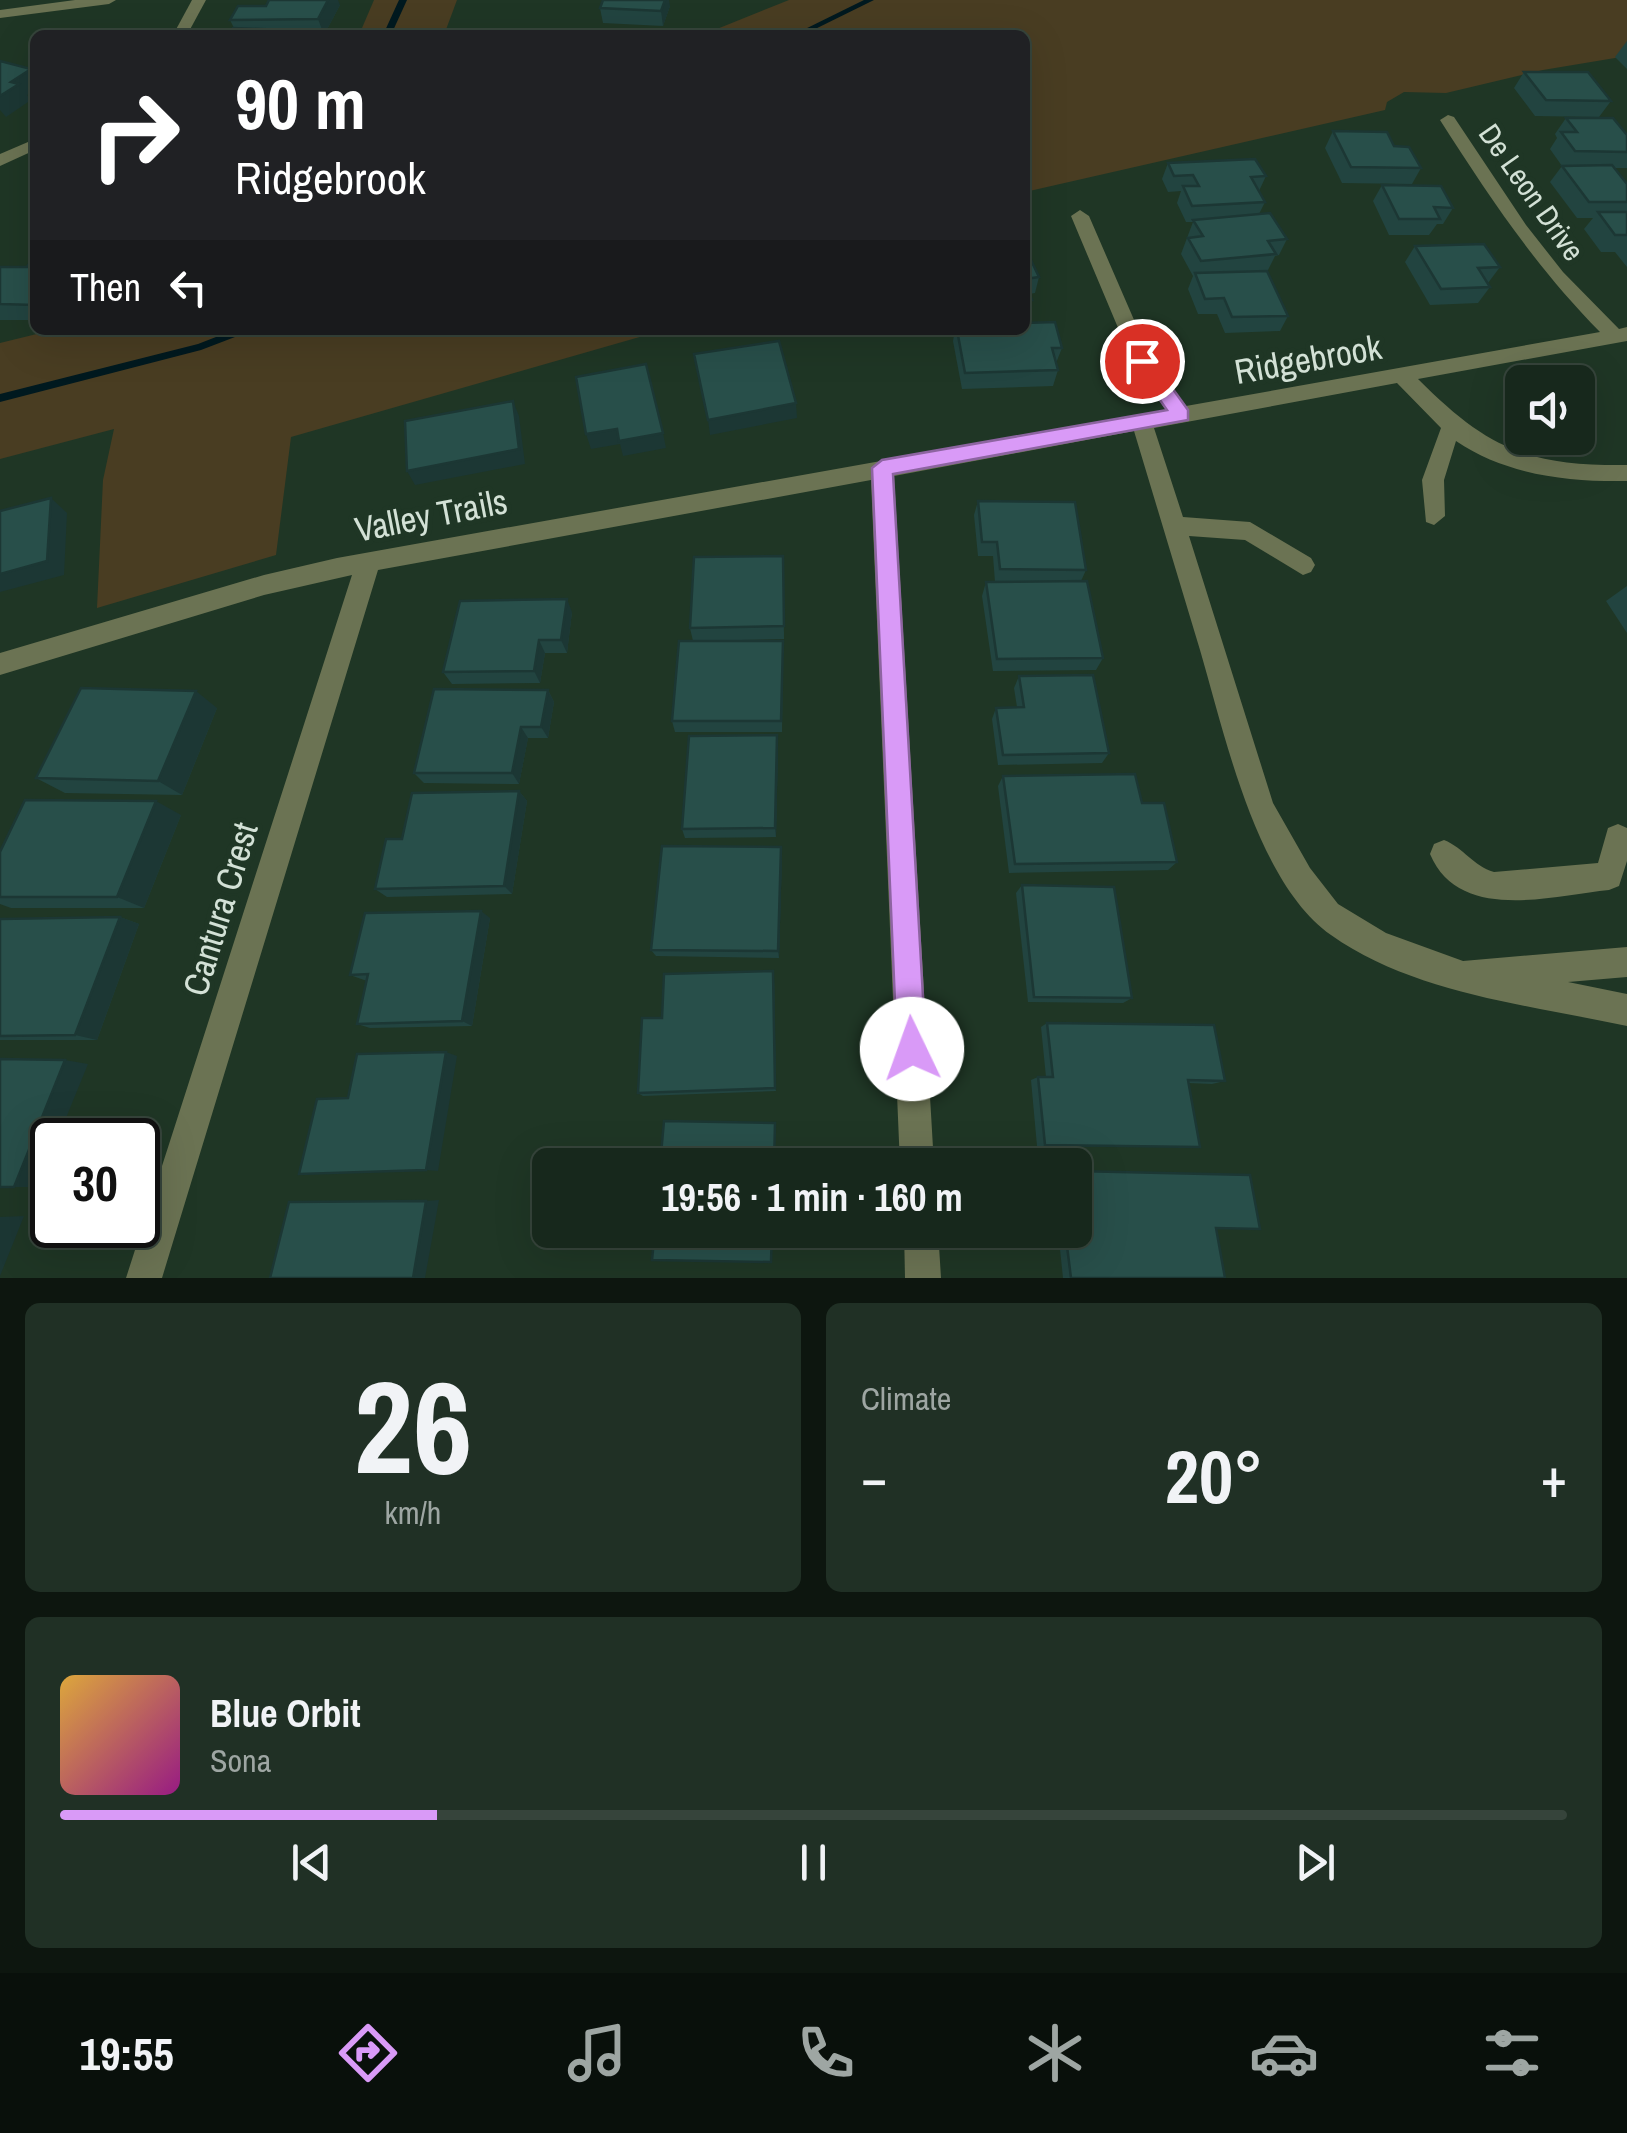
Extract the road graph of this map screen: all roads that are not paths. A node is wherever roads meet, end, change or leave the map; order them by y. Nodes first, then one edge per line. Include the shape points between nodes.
1 (109, 0) edge
2 (199, 0) edge
3 (0, 14) edge
4 (183, 30) edge
5 (1448, 120) dead end
6 (26, 157) edge
7 (0, 161) edge
8 (1080, 216) dead end
9 (1621, 335) edge
10 (1402, 375) junction
11 (1181, 415) junction
12 (1142, 422) junction
13 (1454, 424) junction
14 (882, 468) junction
15 (1627, 472) edge
16 (1434, 516) dead end
17 (1175, 526) junction
18 (368, 563) junction
19 (1303, 565) dead end
20 (0, 664) edge
21 (1618, 838) dead end
22 (1444, 854) dead end
23 (1627, 962) edge
24 (1463, 976) junction
25 (1627, 1010) edge
26 (916, 1148) edge
27 (921, 1248) edge
28 (144, 1278) edge
29 (923, 1278) edge

1 - 3 street
2 - 4 street
5 - 9 street, De Leon Drive via 1556,276
6 - 7 street
8 - 11 street via 1142,361
9 - 10 street, Ridgebrook
10 - 11 street, Ridgebrook
10 - 13 street
11 - 12 street, Ridgebrook
12 - 14 street, Ridgebrook
12 - 17 street
13 - 15 street via 1474,442 1514,459 1596,474
13 - 16 street via 1437,452 1429,488
14 - 18 street, Valley Trails
14 - 26 street
17 - 19 street via 1250,531
17 - 24 street via 1262,807 1289,859 1326,913 1390,950
18 - 20 street, Valley Trails via 264,585
18 - 28 street, Cantura Crest
21 - 22 street via 1609,876 1494,888 1471,880
23 - 24 street
24 - 25 street
27 - 29 street

